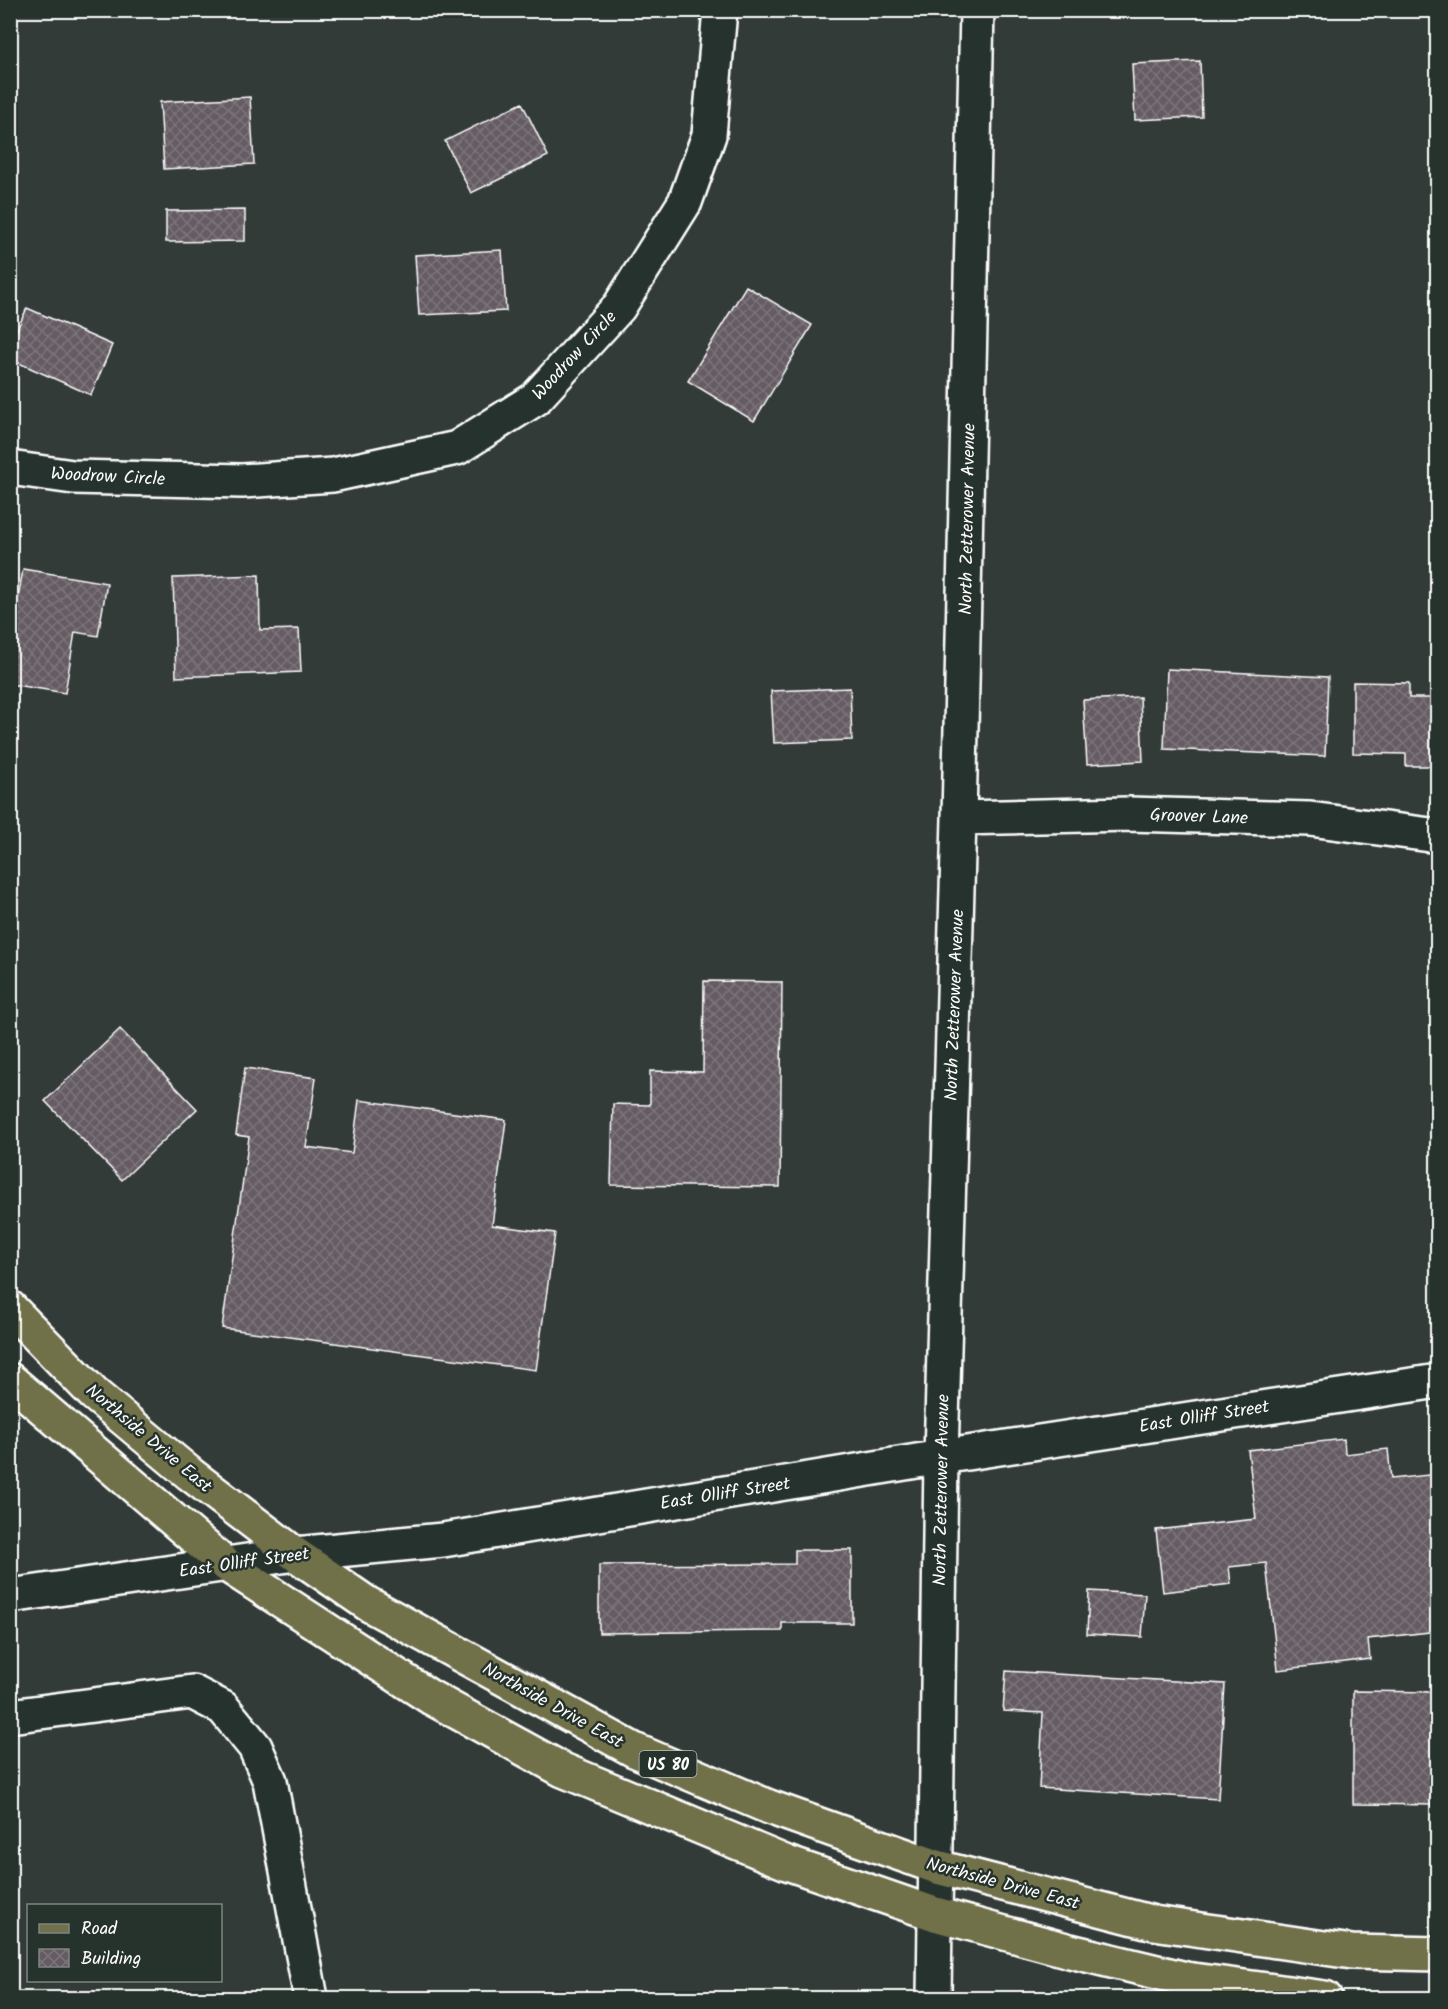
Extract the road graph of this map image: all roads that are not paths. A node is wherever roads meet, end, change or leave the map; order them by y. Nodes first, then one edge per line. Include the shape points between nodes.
1 (720, 10) edge
2 (977, 10) edge
3 (10, 468) edge
4 (959, 818) junction
5 (1437, 836) edge
6 (10, 1308) edge
7 (10, 1380) edge
8 (1437, 1381) edge
9 (940, 1457) junction
10 (295, 1554) junction
11 (225, 1564) junction
12 (10, 1596) edge
13 (10, 1716) edge
14 (937, 1867) junction
15 (935, 1914) junction
16 (1437, 1954) edge
17 (312, 1998) edge
18 (934, 1998) edge
19 (1325, 1998) edge

1 - 3 street, Woodrow Circle via 709,135 685,202 619,307 535,399 457,448 333,475 242,481 72,477
2 - 4 street, North Zetterower Avenue
4 - 5 street, Groover Lane via 1129,814 1310,819
4 - 9 street, North Zetterower Avenue
6 - 10 main road, Northside Drive East / US 80 via 94,1394
7 - 11 main road, US 80
8 - 9 street, East Olliff Street
9 - 10 street, East Olliff Street via 442,1540
9 - 14 street, North Zetterower Avenue
10 - 11 street, East Olliff Street
10 - 14 main road, Northside Drive East / US 80 via 368,1604 634,1750 769,1807
11 - 12 street, East Olliff Street
11 - 15 main road, US 80 via 430,1697 563,1770 787,1863
13 - 17 street via 192,1692 222,1708 255,1747 270,1780
14 - 15 street, North Zetterower Avenue
14 - 16 main road, Northside Drive East / US 80 via 1154,1923 1352,1952
15 - 18 street, North Zetterower Avenue
15 - 19 main road, US 80 via 1186,1979

